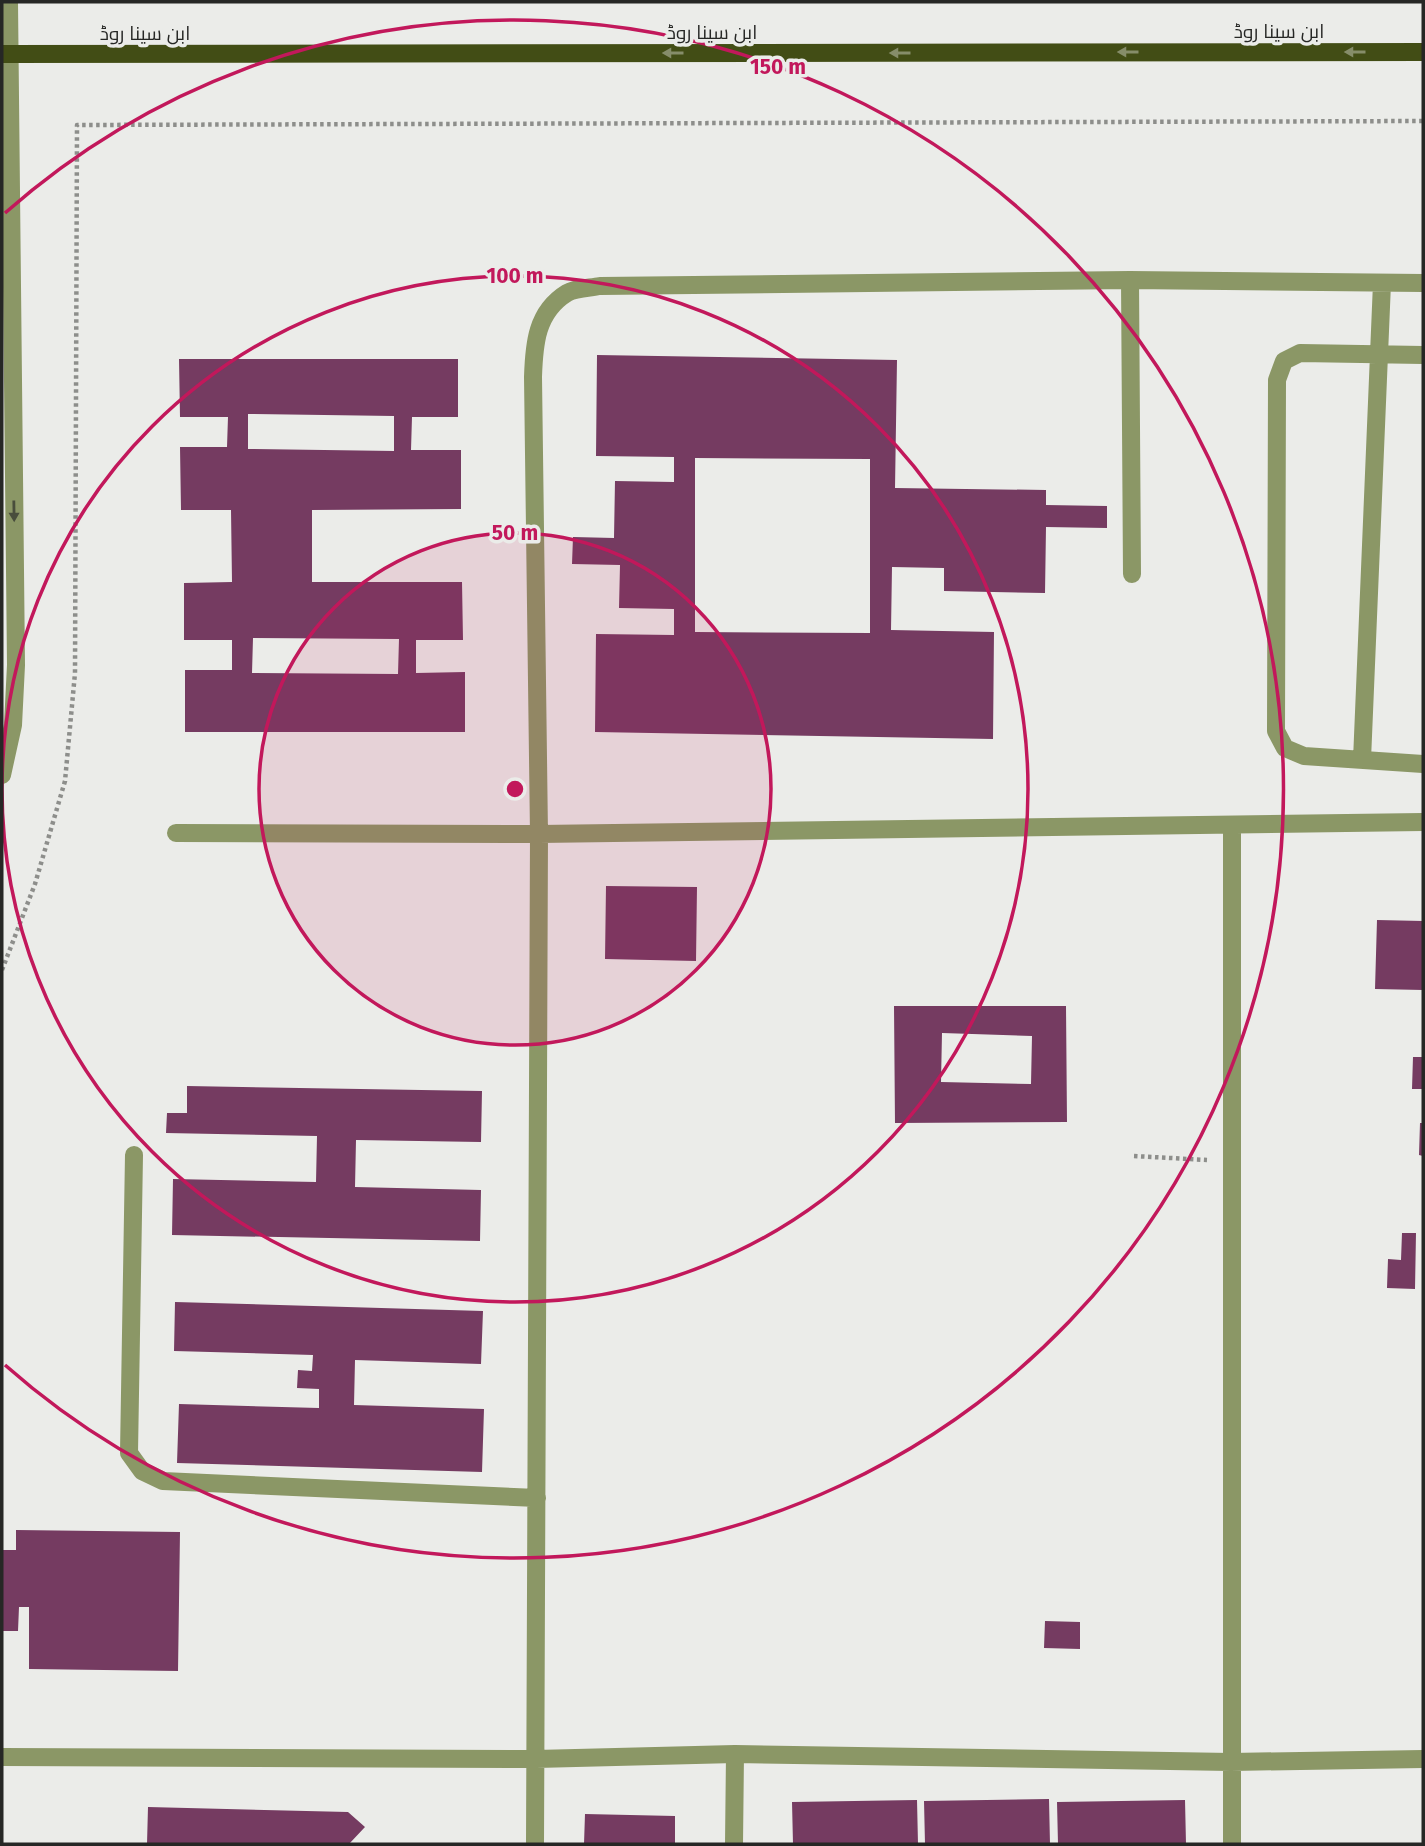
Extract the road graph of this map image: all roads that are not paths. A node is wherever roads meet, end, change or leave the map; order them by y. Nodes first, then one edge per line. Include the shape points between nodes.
1 (9, 2) edge
2 (1423, 52) edge
3 (5, 54) edge
4 (1130, 280) junction
5 (1382, 283) junction
6 (1423, 283) edge
7 (1379, 354) junction
8 (1423, 355) edge
9 (1132, 574) dead end
10 (1362, 760) junction
11 (1423, 764) edge
12 (2, 775) edge
13 (1423, 822) edge
14 (1232, 825) junction
15 (176, 833) dead end
16 (539, 834) junction
17 (134, 1155) dead end
18 (537, 1498) junction
19 (734, 1754) junction
20 (2, 1757) edge
21 (536, 1759) junction
22 (1423, 1759) edge
23 (1231, 1762) junction
24 (535, 1844) edge
25 (734, 1844) edge
26 (1232, 1844) edge

1 - 3 street
2 -> 3 main road, ابن سینا روڈ
3 -> 12 street via 16,664 13,724
4 - 5 street
4 - 9 street
4 - 16 street via 600,286 568,293 543,317 534,343
5 - 6 street
5 - 7 street
7 - 8 street
7 - 10 street
7 - 10 street via 1300,353 1284,361 1277,380 1276,731 1285,748 1304,756
10 - 11 street
13 - 14 street
14 - 16 street
14 - 23 street
15 - 16 street
16 - 18 street
17 - 18 street via 130,1453 142,1471 163,1481
18 - 21 street
19 - 21 street
19 - 23 street
19 - 25 street
20 - 21 street
21 - 24 street
22 - 23 street
23 - 26 street

